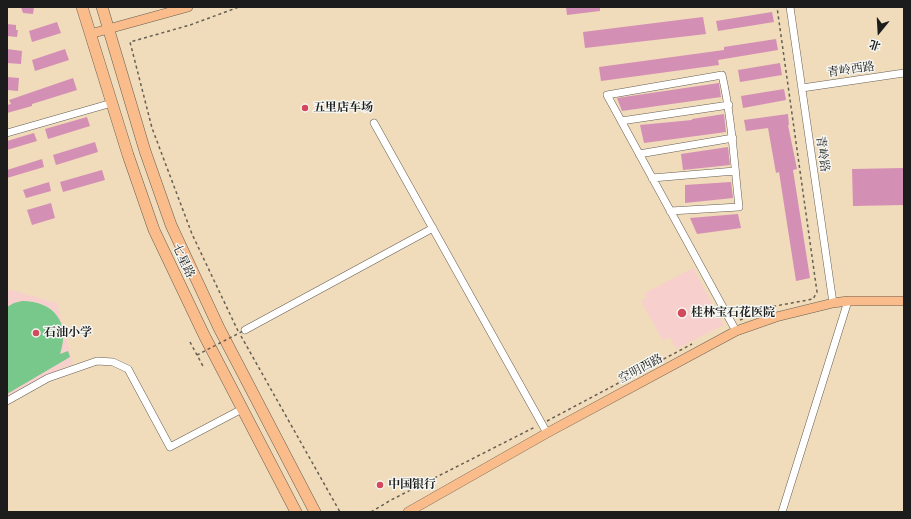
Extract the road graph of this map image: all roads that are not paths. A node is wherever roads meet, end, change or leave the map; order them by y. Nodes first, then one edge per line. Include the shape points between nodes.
1 (82, 7) edge
2 (102, 7) edge
3 (188, 7) edge
4 (790, 7) edge
5 (109, 29) junction
6 (90, 34) junction
7 (904, 73) edge
8 (802, 88) junction
9 (112, 103) junction
10 (729, 105) junction
11 (621, 121) junction
12 (374, 123) dead end
13 (7, 133) edge
14 (733, 138) junction
15 (639, 154) junction
16 (735, 171) junction
17 (652, 178) junction
18 (670, 211) junction
19 (433, 228) junction
20 (848, 301) junction
21 (904, 301) edge
22 (833, 303) junction
23 (734, 328) junction
24 (242, 331) road end
25 (7, 401) edge
26 (242, 409) junction
27 (547, 433) junction
28 (296, 512) edge
29 (315, 512) edge
30 (408, 512) edge
31 (782, 512) edge

1 - 6 highway, 七星路
2 - 5 highway, 七星路
3 - 5 main road
4 - 8 street, 青岭路
5 - 6 main road
5 - 29 highway, 七星路 via 145,151 171,225 219,328
6 - 9 highway, 七星路
7 - 8 street, 青岭西路
8 - 22 street, 青岭路
9 - 13 street
9 - 26 highway, 七星路 via 154,230
10 - 11 street
10 - 11 street via 722,75 607,95
10 - 14 street
11 - 15 street
12 - 19 street
14 - 15 street
14 - 16 street
15 - 17 street
16 - 17 street
16 - 18 street via 739,207
17 - 18 street
18 - 23 street
19 - 24 street
19 - 27 street
20 - 21 main road, 空明西路
20 - 22 main road, 空明西路
20 - 31 street
22 - 23 main road, 空明西路
23 - 27 main road, 空明西路
25 - 26 street via 48,378 86,364 106,361 128,369 170,447
26 - 28 highway, 七星路
27 - 30 main road, 空明西路

